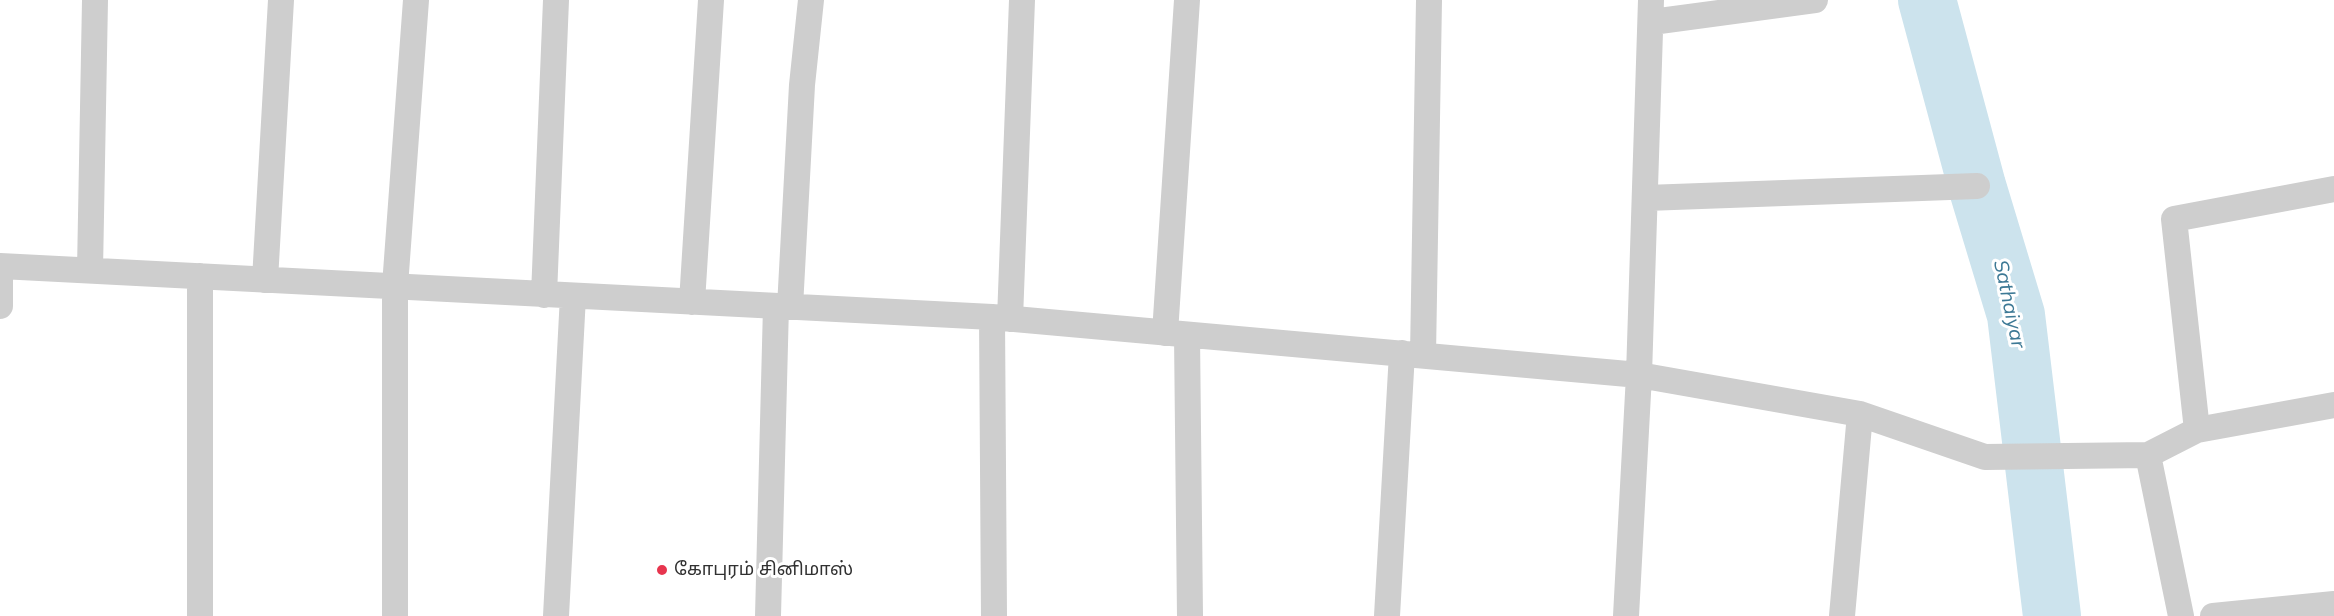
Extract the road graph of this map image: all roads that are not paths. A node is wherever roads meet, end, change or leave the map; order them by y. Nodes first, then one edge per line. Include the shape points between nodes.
1 (95, 0) edge
2 (281, 0) edge
3 (416, 0) edge
4 (555, 0) edge
5 (711, 0) edge
6 (811, 0) edge
7 (1022, 0) edge
8 (1186, 0) edge
9 (1429, 0) edge
10 (1815, 0) edge
11 (1652, 11) edge
12 (1977, 186) dead end
13 (2334, 189) edge
14 (1646, 198) junction
15 (0, 266) edge
16 (90, 270) junction
17 (200, 276) junction
18 (265, 280) junction
19 (395, 286) junction
20 (544, 295) junction
21 (573, 296) junction
22 (692, 302) junction
23 (0, 306) edge
24 (783, 306) junction
25 (1001, 318) junction
26 (1176, 334) junction
27 (1412, 354) junction
28 (1639, 375) junction
29 (2334, 405) edge
30 (1860, 414) junction
31 (2197, 430) junction
32 (2148, 455) junction
33 (2334, 604) edge
34 (200, 616) edge
35 (395, 616) edge
36 (556, 616) edge
37 (768, 616) edge
38 (994, 616) edge
39 (1190, 616) edge
40 (1387, 616) edge
41 (1626, 616) edge
42 (1842, 616) edge
43 (2181, 616) edge
44 (2212, 616) edge

1 - 16 street
2 - 18 street
3 - 19 street
4 - 20 street
5 - 22 street
6 - 24 street
7 - 25 street
8 - 26 street
9 - 27 street
10 - 11 street
11 - 14 street
12 - 14 street
13 - 31 street via 2174,219
14 - 28 street
15 - 16 street
15 - 23 street
16 - 17 street
17 - 18 street
17 - 34 street
18 - 19 street
19 - 20 street
19 - 35 street
20 - 21 street
21 - 22 street
21 - 36 street
22 - 24 street
24 - 25 street
24 - 37 street
25 - 26 street
25 - 38 street
26 - 27 street
26 - 39 street
27 - 28 street
27 - 40 street
28 - 30 street
28 - 41 street
29 - 31 street
30 - 32 street via 1985,457
30 - 42 street
31 - 32 street
32 - 43 street
33 - 44 street

